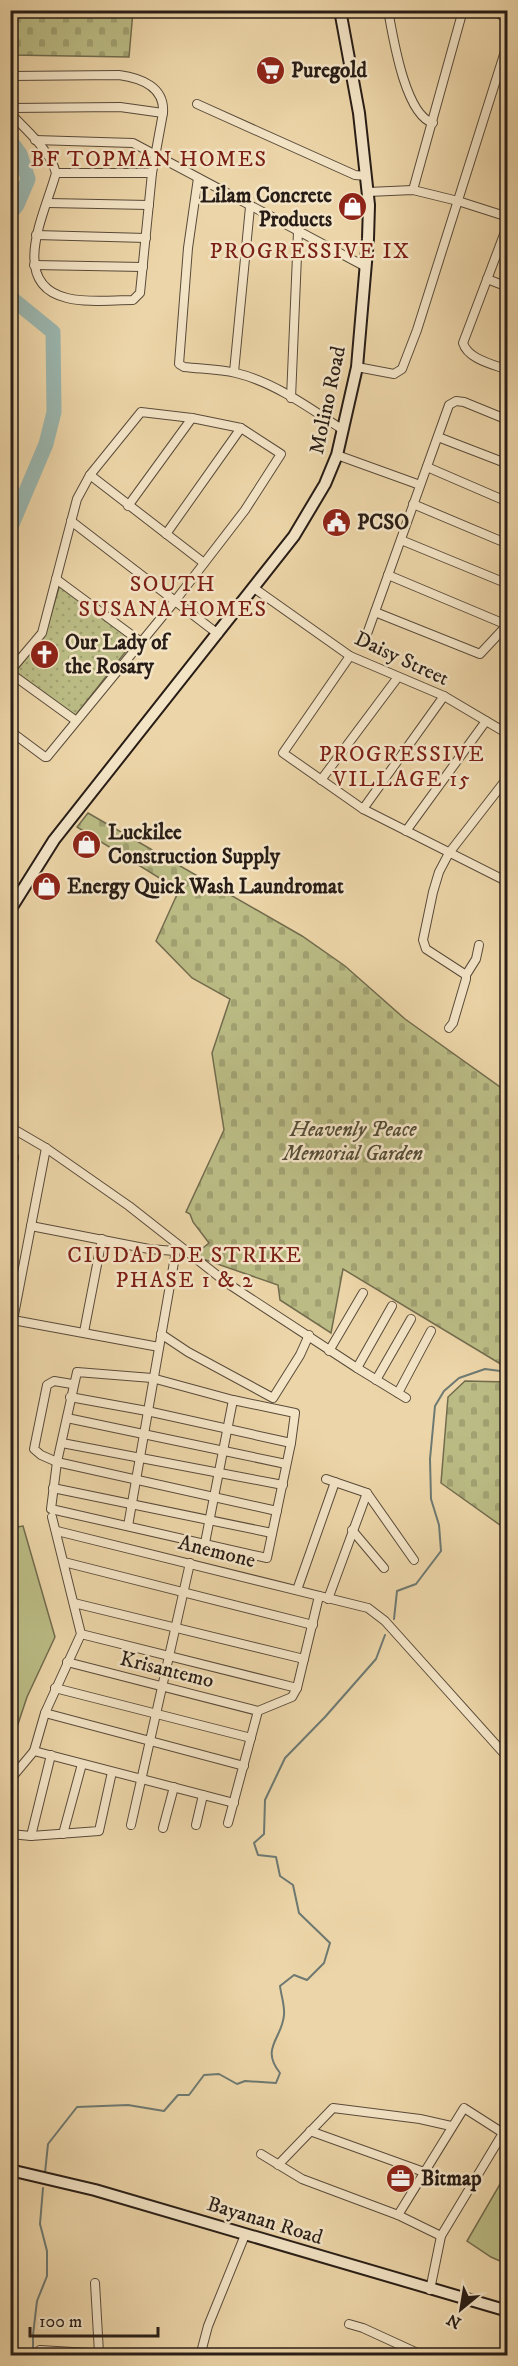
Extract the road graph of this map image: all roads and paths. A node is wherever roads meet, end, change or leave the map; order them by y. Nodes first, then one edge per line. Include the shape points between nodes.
1 (340, 10) edge
2 (388, 10) edge
3 (463, 10) edge
4 (492, 10) edge
5 (507, 19) edge
6 (507, 42) edge
7 (10, 76) edge
8 (197, 104) dead end
9 (10, 108) edge
10 (162, 112) junction
11 (10, 113) edge
12 (434, 123) junction
13 (35, 140) junction
14 (155, 155) junction
15 (152, 173) junction
16 (56, 174) junction
17 (366, 176) junction
18 (198, 178) junction
19 (413, 190) junction
20 (368, 192) junction
21 (458, 201) junction
22 (48, 203) junction
23 (149, 205) junction
24 (250, 207) junction
25 (507, 217) edge
26 (507, 224) edge
27 (298, 232) junction
28 (36, 235) junction
29 (146, 238) junction
30 (34, 265) junction
31 (143, 267) junction
32 (366, 267) junction
33 (487, 279) junction
34 (507, 287) edge
35 (357, 367) junction
36 (507, 370) edge
37 (234, 372) junction
38 (291, 398) junction
39 (192, 417) junction
40 (507, 420) edge
41 (241, 428) junction
42 (344, 430) junction
43 (438, 437) junction
44 (337, 456) junction
45 (507, 464) edge
46 (427, 467) junction
47 (90, 475) junction
48 (420, 485) junction
49 (507, 502) edge
50 (413, 504) junction
51 (128, 506) junction
52 (71, 521) junction
53 (166, 534) junction
54 (401, 540) junction
55 (507, 544) edge
56 (204, 563) junction
57 (388, 575) junction
58 (56, 579) junction
59 (507, 584) edge
60 (254, 588) junction
61 (175, 601) junction
62 (375, 612) junction
63 (507, 625) edge
64 (218, 634) junction
65 (367, 634) dead end
66 (141, 642) junction
67 (350, 656) junction
68 (10, 672) edge
69 (398, 677) junction
70 (444, 696) junction
71 (75, 720) junction
72 (486, 721) junction
73 (10, 731) edge
74 (507, 734) edge
75 (507, 777) edge
76 (321, 780) junction
77 (363, 809) junction
78 (406, 831) junction
79 (449, 853) junction
80 (507, 882) edge
81 (10, 910) edge
82 (479, 945) dead end
83 (466, 975) junction
84 (449, 1028) dead end
85 (10, 1127) edge
86 (46, 1148) junction
87 (12, 1156) edge
88 (10, 1176) edge
89 (31, 1226) junction
90 (102, 1239) junction
91 (176, 1248) junction
92 (363, 1293) dead end
93 (393, 1306) dead end
94 (411, 1319) dead end
95 (431, 1331) dead end
96 (84, 1332) junction
97 (161, 1334) junction
98 (309, 1335) junction
99 (159, 1347) junction
100 (329, 1351) junction
101 (357, 1368) junction
102 (153, 1378) junction
103 (376, 1380) junction
104 (72, 1384) junction
105 (398, 1393) junction
106 (70, 1397) junction
107 (406, 1398) dead end
108 (233, 1400) junction
109 (147, 1411) junction
110 (67, 1418) junction
111 (227, 1428) junction
112 (144, 1433) junction
113 (62, 1443) junction
114 (291, 1443) junction
115 (222, 1450) junction
116 (140, 1456) junction
117 (57, 1462) junction
118 (286, 1464) junction
119 (218, 1473) junction
120 (136, 1478) junction
121 (326, 1479) dead end
122 (335, 1482) junction
123 (283, 1485) junction
124 (53, 1488) junction
125 (367, 1494) junction
126 (214, 1497) junction
127 (132, 1504) junction
128 (277, 1511) junction
129 (52, 1517) dead end
130 (209, 1520) junction
131 (128, 1526) junction
132 (352, 1530) junction
133 (57, 1532) junction
134 (272, 1533) junction
135 (205, 1544) junction
136 (414, 1560) dead end
137 (64, 1562) junction
138 (190, 1563) junction
139 (384, 1568) dead end
140 (297, 1590) junction
141 (183, 1592) junction
142 (319, 1596) junction
143 (328, 1599) junction
144 (74, 1603) junction
145 (313, 1625) junction
146 (174, 1627) junction
147 (81, 1634) junction
148 (168, 1656) junction
149 (304, 1659) junction
150 (67, 1662) junction
151 (163, 1687) junction
152 (56, 1688) junction
153 (297, 1688) junction
154 (258, 1711) junction
155 (45, 1713) junction
156 (155, 1714) junction
157 (251, 1738) junction
158 (149, 1741) junction
159 (34, 1751) junction
160 (51, 1755) junction
161 (507, 1758) edge
162 (82, 1764) junction
163 (244, 1766) junction
164 (112, 1772) junction
165 (12, 1774) edge
166 (142, 1779) junction
167 (174, 1788) junction
168 (10, 1790) edge
169 (203, 1795) junction
170 (234, 1803) junction
171 (228, 1823) dead end
172 (131, 1825) dead end
173 (196, 1825) dead end
174 (163, 1828) dead end
175 (10, 1834) edge
176 (63, 1834) junction
177 (31, 1836) junction
178 (451, 2126) junction
179 (310, 2131) junction
180 (261, 2154) dead end
181 (278, 2164) junction
182 (10, 2170) edge
183 (424, 2172) junction
184 (398, 2215) junction
185 (245, 2235) junction
186 (441, 2236) junction
187 (95, 2283) dead end
188 (430, 2290) junction
189 (507, 2311) edge
190 (349, 2324) dead end
191 (40, 2350) dead end
192 (99, 2354) junction
193 (138, 2355) edge
194 (200, 2355) edge
195 (421, 2355) edge

1 - 17 main road, Molino Road via 357,98
2 - 12 street via 394,47 413,104 425,121
3 - 12 street
4 - 5 street
6 - 21 street
7 - 10 street via 134,77 159,93
8 - 17 street via 355,175
9 - 10 street via 120,107
10 - 14 street
11 - 13 street
12 - 19 street
13 - 14 street via 134,143
13 - 16 street
14 - 15 street
14 - 18 street
15 - 16 street
15 - 23 street
16 - 22 street
17 - 20 main road, Molino Road
18 - 24 street
18 - 37 street via 179,364
19 - 20 street
19 - 21 street
20 - 32 main road, Molino Road
21 - 25 street
21 - 35 street via 402,369 394,374
22 - 23 street
22 - 28 street
23 - 29 street
24 - 27 street
24 - 37 street
26 - 33 street
27 - 32 street
27 - 38 street
28 - 29 street
28 - 30 street
29 - 31 street
30 - 31 street
30 - 31 street via 47,289 69,299 133,300 140,293
32 - 35 main road, Molino Road
33 - 34 street
33 - 36 street via 463,343 472,355
35 - 42 main road, Molino Road
37 - 38 street
38 - 42 street
39 - 41 street
39 - 47 street via 141,412
39 - 51 street
40 - 43 street via 456,401 449,405
41 - 53 street
41 - 56 street via 281,454
42 - 44 main road, Molino Road
43 - 45 street
43 - 46 street
44 - 48 street
44 - 60 main road, Molino Road via 294,536
46 - 48 street
46 - 49 street
47 - 51 street
47 - 52 street
48 - 50 street
50 - 54 street
50 - 55 street
51 - 53 street
52 - 58 street
52 - 61 street
53 - 56 street
54 - 57 street
54 - 59 street
56 - 61 street
57 - 62 street
57 - 63 street
58 - 66 street
58 - 68 street via 42,633
60 - 64 main road, Molino Road
60 - 67 street, Daisy Street
61 - 64 street
61 - 66 street
62 - 63 street via 480,654
62 - 65 street
64 - 81 main road, Molino Road via 54,840
66 - 71 street
67 - 69 street, Daisy Street
67 - 76 street via 283,753
68 - 71 street
69 - 70 street, Daisy Street
69 - 76 street
70 - 72 street, Daisy Street
70 - 77 street
71 - 73 street via 46,758
72 - 74 street, Daisy Street
72 - 78 street
75 - 79 street
76 - 77 street
77 - 78 street
78 - 79 street
79 - 80 street
79 - 83 street via 433,892 423,940 426,948
82 - 83 street
83 - 84 street
85 - 86 street
86 - 89 street
86 - 91 street via 129,1206
87 - 88 street
89 - 90 street
89 - 96 street via 13,1320
90 - 91 street via 149,1249
90 - 96 street
91 - 97 street
91 - 98 street
92 - 100 street
93 - 101 street
94 - 103 street
95 - 105 street
96 - 99 street
97 - 98 street via 273,1398
97 - 99 street
98 - 100 street
99 - 102 street
100 - 101 street
101 - 103 street
102 - 104 street via 78,1371
102 - 108 street
102 - 109 street
103 - 105 street
104 - 106 street
104 - 117 street via 47,1385 34,1449
105 - 107 street
106 - 109 street
106 - 110 street
108 - 111 street
108 - 114 street via 295,1413
109 - 111 street
109 - 112 street
110 - 112 street
110 - 113 street
111 - 114 street
111 - 115 street
112 - 115 street
112 - 116 street
113 - 116 street
113 - 117 street
114 - 118 street
115 - 118 street
115 - 119 street
116 - 119 street
116 - 120 street
117 - 120 street
117 - 124 street
118 - 123 street
119 - 123 street
119 - 126 street
120 - 126 street
120 - 127 street
121 - 122 street
122 - 125 street
122 - 140 street
123 - 128 street
124 - 127 street
124 - 131 street via 51,1509
125 - 132 street
125 - 136 street
126 - 128 street
126 - 130 street
127 - 130 street
127 - 131 street
128 - 134 street
129 - 133 street
130 - 134 street
130 - 135 street
131 - 135 street
132 - 139 street
132 - 143 street
133 - 137 street
133 - 138 street, Anemone
134 - 135 street via 267,1558
137 - 141 street
137 - 144 street
138 - 140 street, Anemone
138 - 141 street
140 - 142 street, Anemone
141 - 145 street
141 - 146 street
142 - 143 street, Anemone
142 - 145 street
143 - 161 street, Anemone via 368,1608 385,1621
144 - 146 street
144 - 147 street
145 - 149 street
146 - 148 street
146 - 149 street
147 - 148 street
147 - 150 street
148 - 151 street
148 - 153 street
149 - 153 street
150 - 151 street, Krisantemo
150 - 152 street
151 - 154 street, Krisantemo
151 - 156 street
152 - 155 street
152 - 156 street
153 - 154 street via 291,1697
154 - 157 street
155 - 158 street
155 - 159 street
156 - 157 street
156 - 158 street
157 - 163 street
158 - 163 street
158 - 166 street
159 - 160 street
159 - 165 street
160 - 162 street
160 - 177 street
162 - 164 street
162 - 176 street
163 - 170 street
164 - 166 street
164 - 176 street via 99,1832
165 - 168 street
166 - 167 street
166 - 172 street
167 - 169 street
167 - 174 street
169 - 170 street
169 - 173 street
170 - 171 street
175 - 177 street
176 - 177 street
178 - 179 street via 333,2108
178 - 183 street
178 - 186 street via 464,2108 503,2133
179 - 181 street
179 - 183 street
180 - 181 street
181 - 184 street via 302,2179
182 - 185 main road, Bayanan Road via 95,2190
183 - 184 street
184 - 186 street
185 - 188 main road, Bayanan Road
185 - 194 street
186 - 188 street
187 - 192 street
188 - 189 main road, Bayanan Road
190 - 195 street
191 - 192 street
192 - 193 street

